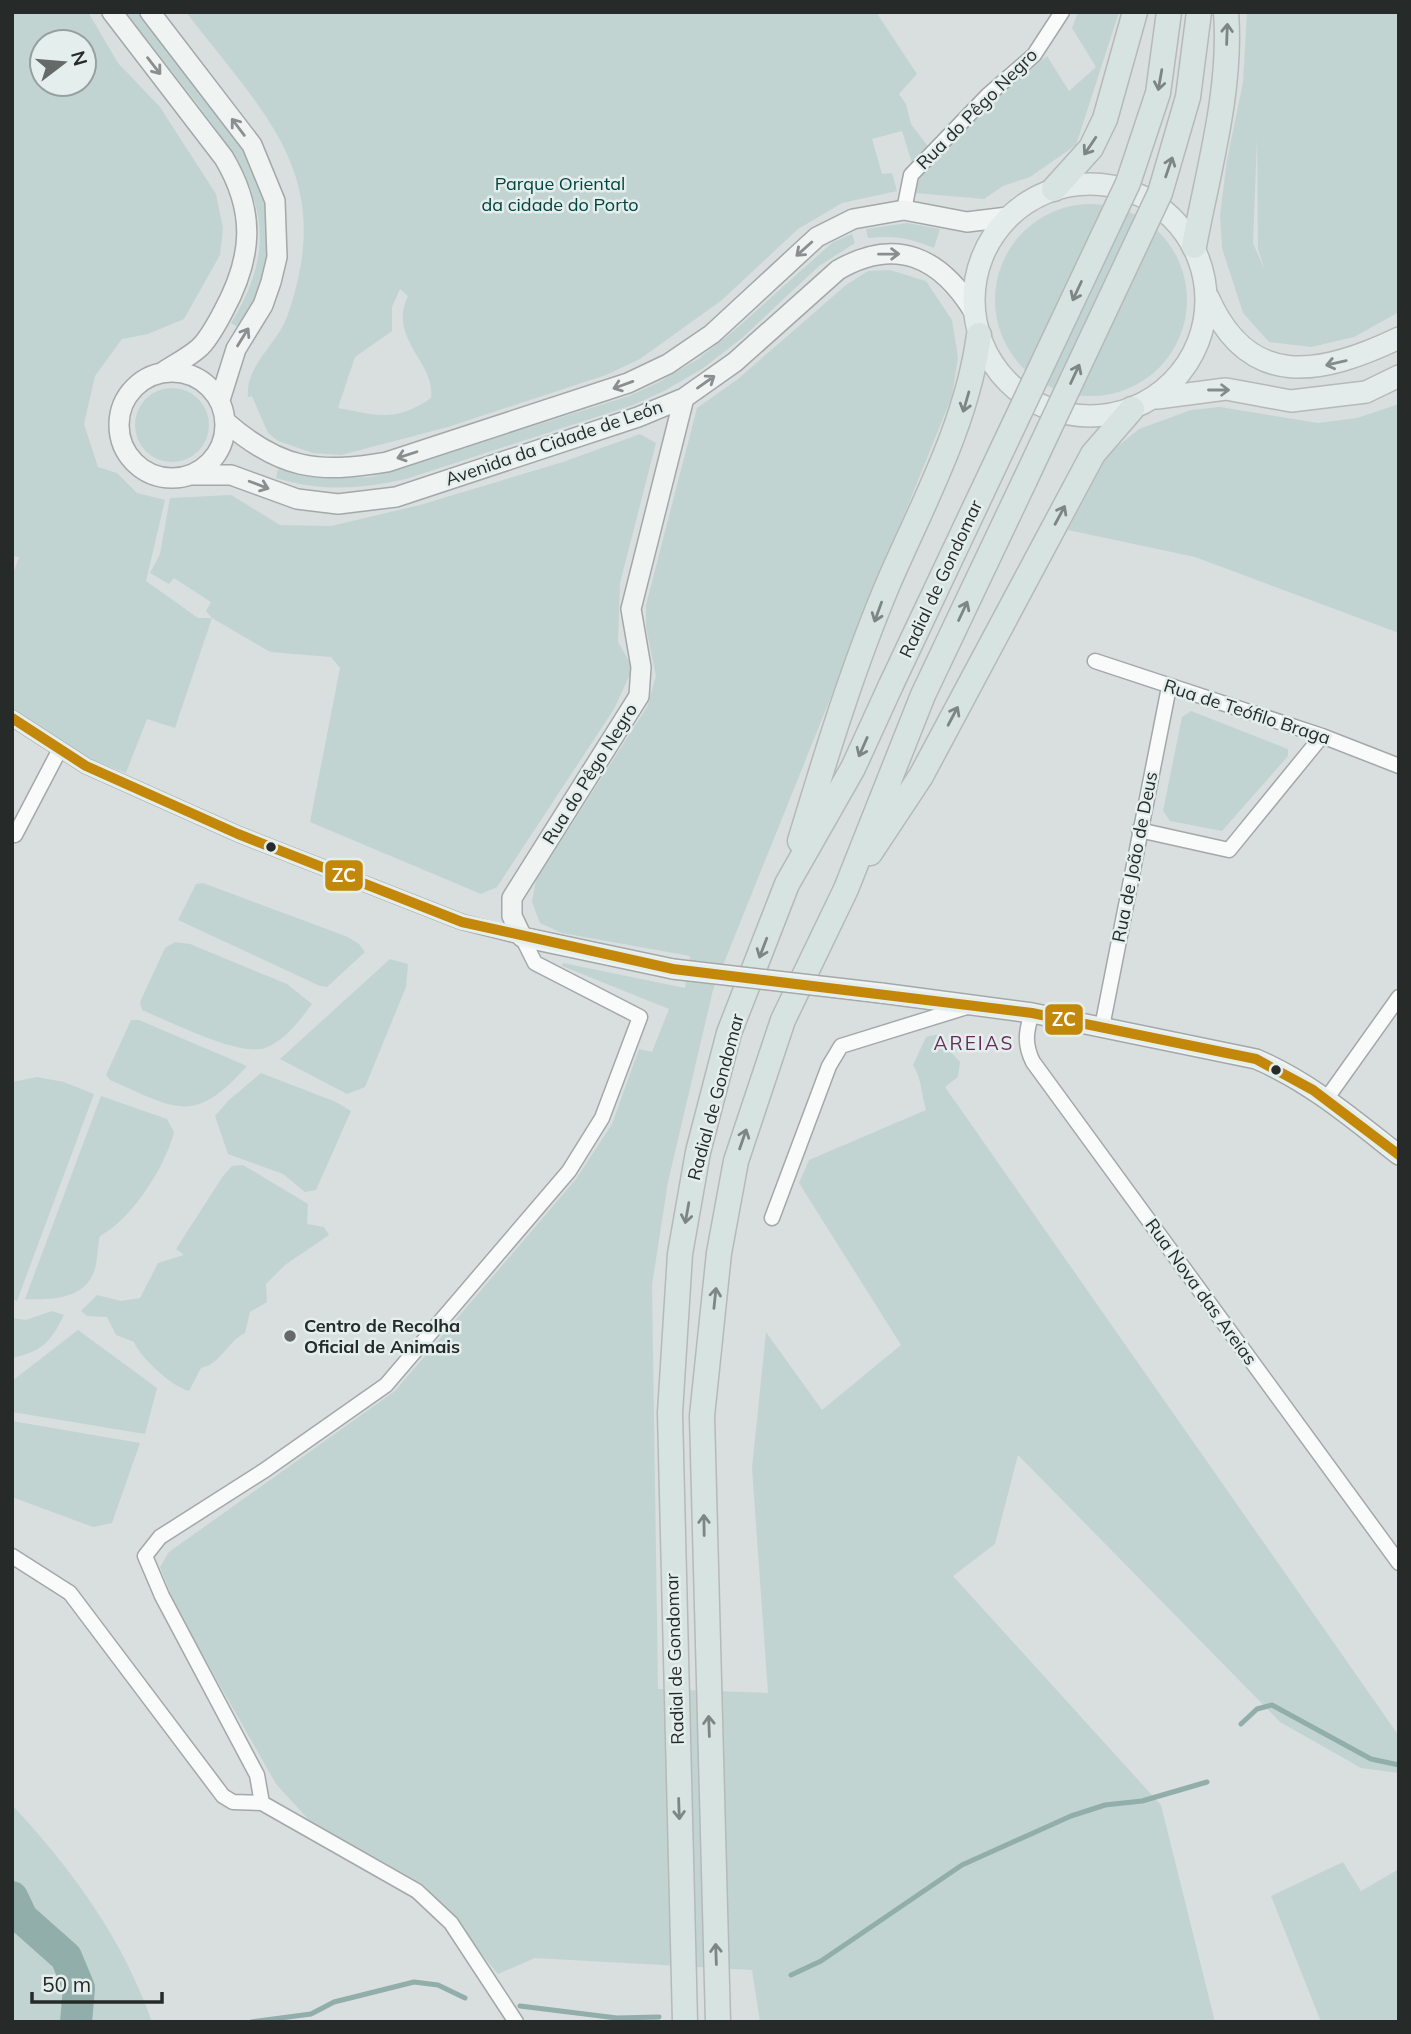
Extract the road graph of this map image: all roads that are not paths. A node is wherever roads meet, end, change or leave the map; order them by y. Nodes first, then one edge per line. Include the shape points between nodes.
1 (112, 12) edge
2 (150, 12) edge
3 (1062, 12) edge
4 (1135, 12) edge
5 (1169, 12) edge
6 (1199, 12) edge
7 (1227, 12) edge
8 (1054, 189) junction
9 (904, 210) junction
10 (1008, 217) junction
11 (1194, 246) junction
12 (1207, 295) junction
13 (977, 323) junction
14 (1399, 338) edge
15 (163, 372) junction
16 (1399, 376) edge
17 (684, 398) junction
18 (220, 400) junction
19 (1142, 404) junction
20 (226, 422) junction
21 (192, 475) junction
22 (1095, 661) dead end
23 (1170, 687) junction
24 (12, 718) edge
25 (19, 726) edge
26 (1322, 736) junction
27 (59, 751) junction
28 (1399, 766) edge
29 (1139, 830) junction
30 (15, 835) dead end
31 (787, 884) junction
32 (846, 889) junction
33 (522, 937) junction
34 (1399, 997) edge
35 (972, 1006) junction
36 (1032, 1013) junction
37 (1102, 1027) junction
38 (1327, 1098) junction
39 (1399, 1155) edge
40 (772, 1218) dead end
41 (12, 1556) edge
42 (1399, 1563) edge
43 (262, 1804) junction
44 (516, 2022) edge
45 (685, 2022) edge
46 (718, 2022) edge

1 -> 15 main road via 224,158 246,207 246,253 234,292 200,347
18 -> 2 main road via 236,349 263,305 271,282 277,257 275,201 252,145
3 - 9 street, Rua do Pêgo Negro via 1034,55 911,175
4 -> 8 highway via 1105,119 1091,148
5 -> 31 highway, Radial de Gondomar, bridge via 1158,93 1128,183 853,768
32 -> 6 highway, Radial de Gondomar, bridge via 923,695 1160,193 1188,97
11 -> 7 highway via 1221,106
8 - 10 main road
8 - 11 main road via 1108,184 1143,195 1172,217
9 - 10 main road, Avenida da Cidade de León via 967,222
9 -> 20 main road, Avenida da Cidade de León via 853,219 817,237 712,334 658,369 628,383 387,462 347,469 307,466 273,457
10 - 13 main road via 986,247 976,282
11 - 12 main road
14 -> 12 main road via 1356,358 1292,368 1264,361 1237,345 1217,319
12 - 19 main road via 1206,317 1194,352 1173,382
17 -> 13 main road, Avenida da Cidade de León via 735,362 838,270 864,257 882,253 923,259 960,289
13 - 19 main road via 987,353 1009,383 1038,404 1073,415 1109,415
13 -> 31 highway via 965,408 887,587 824,761
15 - 18 main road via 196,377
15 - 21 main road via 146,378 127,397 118,423 121,441 142,470 159,478
19 -> 16 main road via 1189,391 1226,389 1291,401 1366,392
21 -> 17 main road, Avenida da Cidade de León via 231,475 297,499 368,502 499,464
17 - 33 main road, Rua do Pêgo Negro via 631,609 641,667 639,696 512,898 512,916
18 - 20 main road
32 -> 19 highway via 921,776 1093,454
20 - 21 main road via 218,454
22 - 23 street, Rua de Teófilo Braga
23 - 26 street, Rua de Teófilo Braga
23 - 29 street, Rua de João de Deus
24 - 25 street
25 - 27 street
26 - 28 street, Rua de Teófilo Braga
26 - 29 street via 1230,850
27 - 30 street
27 - 33 street via 238,834 462,922
29 - 37 street, Rua de João de Deus
31 -> 45 highway, Radial de Gondomar via 729,1033 698,1152 680,1254 670,1413
46 -> 32 highway, Radial de Gondomar via 702,1416 719,1253 736,1161 783,1020
33 - 35 main road, bridge via 673,969
33 - 43 street via 535,963 640,1017 602,1118 576,1161 386,1385 160,1537 145,1556 257,1775
34 - 38 street
35 - 36 main road
35 - 40 street via 841,1046 829,1066
36 - 37 main road
36 - 42 street, Rua Nova das Areias via 1026,1033 1032,1062
37 - 38 main road via 1256,1059
38 - 39 main road
41 - 43 street via 70,1593 223,1796 233,1802
43 - 44 street via 417,1891 452,1923

